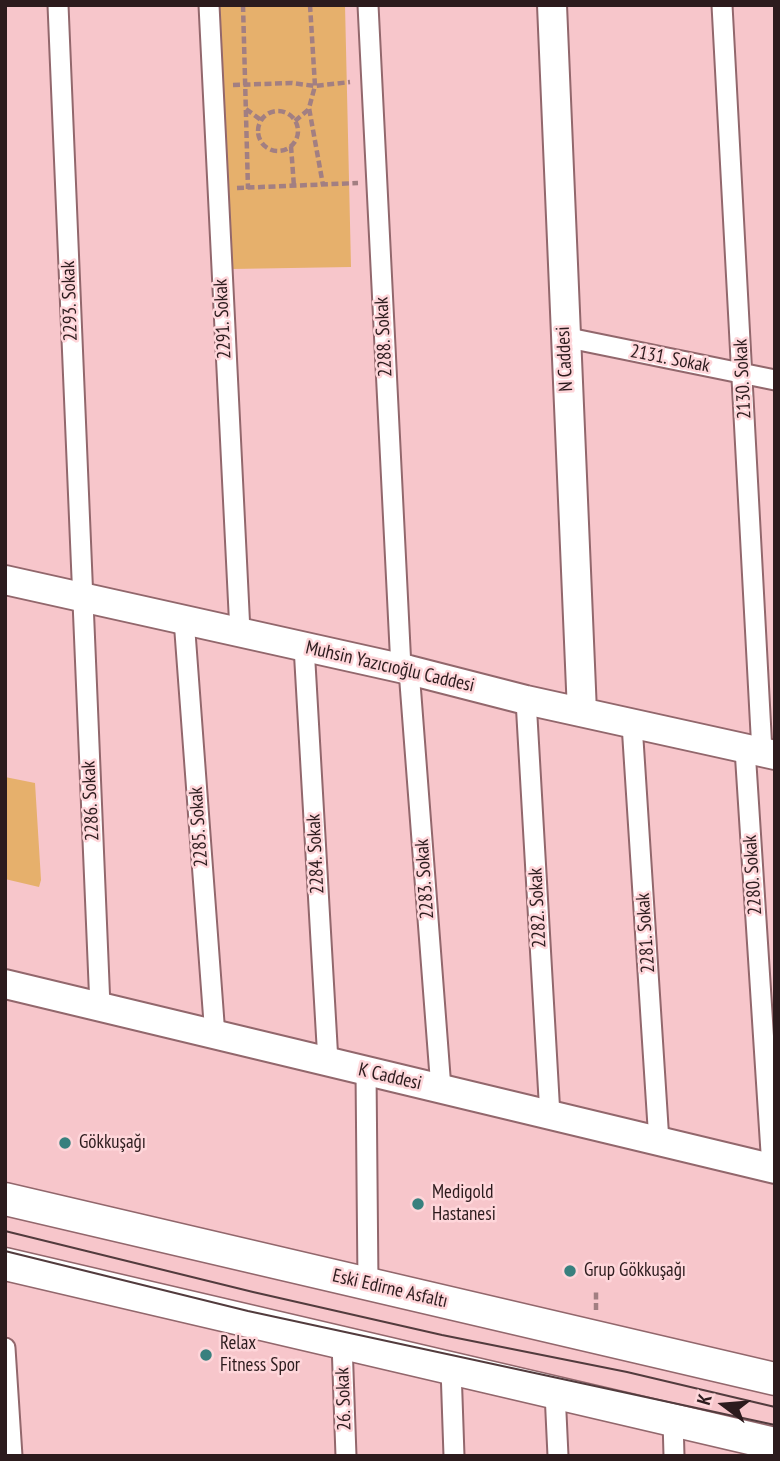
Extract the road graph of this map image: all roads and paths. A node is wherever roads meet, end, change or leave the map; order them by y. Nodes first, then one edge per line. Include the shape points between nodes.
1 (58, 5) edge
2 (209, 5) edge
3 (243, 5) edge
4 (310, 5) edge
5 (368, 5) edge
6 (552, 5) edge
7 (722, 5) edge
8 (372, 79) junction
9 (244, 84) junction
10 (315, 86) junction
11 (246, 108) junction
12 (309, 108) junction
13 (261, 120) junction
14 (295, 121) junction
15 (291, 146) junction
16 (376, 181) junction
17 (323, 185) junction
18 (294, 187) junction
19 (216, 188) junction
20 (248, 189) junction
21 (564, 337) junction
22 (743, 374) junction
23 (775, 380) edge
24 (5, 580) edge
25 (82, 596) junction
26 (184, 619) junction
27 (240, 632) junction
28 (304, 646) junction
29 (405, 669) junction
30 (526, 700) junction
31 (582, 712) junction
32 (632, 723) junction
33 (761, 752) edge
34 (5, 984) edge
35 (100, 1007) junction
36 (215, 1036) junction
37 (328, 1062) junction
38 (366, 1072) junction
39 (441, 1089) junction
40 (550, 1116) junction
41 (659, 1142) junction
42 (773, 1169) edge
43 (5, 1199) edge
44 (5, 1264) edge
45 (368, 1283) junction
46 (342, 1343) junction
47 (5, 1348) edge
48 (452, 1368) junction
49 (775, 1379) edge
50 (555, 1392) junction
51 (673, 1419) junction
52 (775, 1444) edge
53 (12, 1456) edge
54 (345, 1456) edge
55 (454, 1456) edge
56 (558, 1456) edge
57 (674, 1456) edge

1 - 25 street, 2293. Sokak
2 - 19 street, 2291. Sokak
3 - 9 path
4 - 10 path
5 - 8 street, 2288. Sokak
6 - 21 street, N Caddesi
7 - 22 street, 2130. Sokak
8 - 10 path
8 - 16 street, 2288. Sokak
9 - 10 path
9 - 11 path
10 - 12 path
11 - 13 path
11 - 20 path
12 - 14 path
12 - 17 path
13 - 14 path via 278,111
13 - 15 path via 262,144 280,151
14 - 15 path via 298,134
15 - 18 path
16 - 17 path
16 - 29 street, 2288. Sokak
17 - 18 path
18 - 20 path
19 - 20 path
19 - 27 street, 2291. Sokak
21 - 22 street, 2131. Sokak
21 - 31 street, N Caddesi
22 - 23 street, 2131. Sokak
22 - 33 street, 2130. Sokak
24 - 25 street, Muhsin Yazıcıoğlu Caddesi
25 - 26 street, Muhsin Yazıcıoğlu Caddesi
25 - 35 street, 2286. Sokak
26 - 27 street, Muhsin Yazıcıoğlu Caddesi
26 - 36 street, 2285. Sokak
27 - 28 street, Muhsin Yazıcıoğlu Caddesi
28 - 29 street, Muhsin Yazıcıoğlu Caddesi
28 - 37 street, 2284. Sokak
29 - 30 street, Muhsin Yazıcıoğlu Caddesi
29 - 39 street, 2283. Sokak
30 - 31 street, Muhsin Yazıcıoğlu Caddesi
30 - 40 street, 2282. Sokak
31 - 32 street, Muhsin Yazıcıoğlu Caddesi
32 - 33 street, Muhsin Yazıcıoğlu Caddesi
32 - 41 street, 2281. Sokak
33 - 42 street, 2280. Sokak
34 - 35 street, K Caddesi
35 - 36 street, K Caddesi
36 - 37 street, K Caddesi
37 - 38 street, K Caddesi
38 - 39 street, K Caddesi
38 - 45 street
39 - 40 street, K Caddesi
40 - 41 street, K Caddesi
41 - 42 street, K Caddesi
43 - 45 main road, Eski Edirne Asfaltı
44 - 46 main road
45 - 49 main road, Eski Edirne Asfaltı
46 - 48 main road
46 - 54 street, 26. Sokak
47 - 53 street
48 - 50 main road
48 - 55 street
50 - 51 main road
50 - 56 street
51 - 52 main road
51 - 57 street

